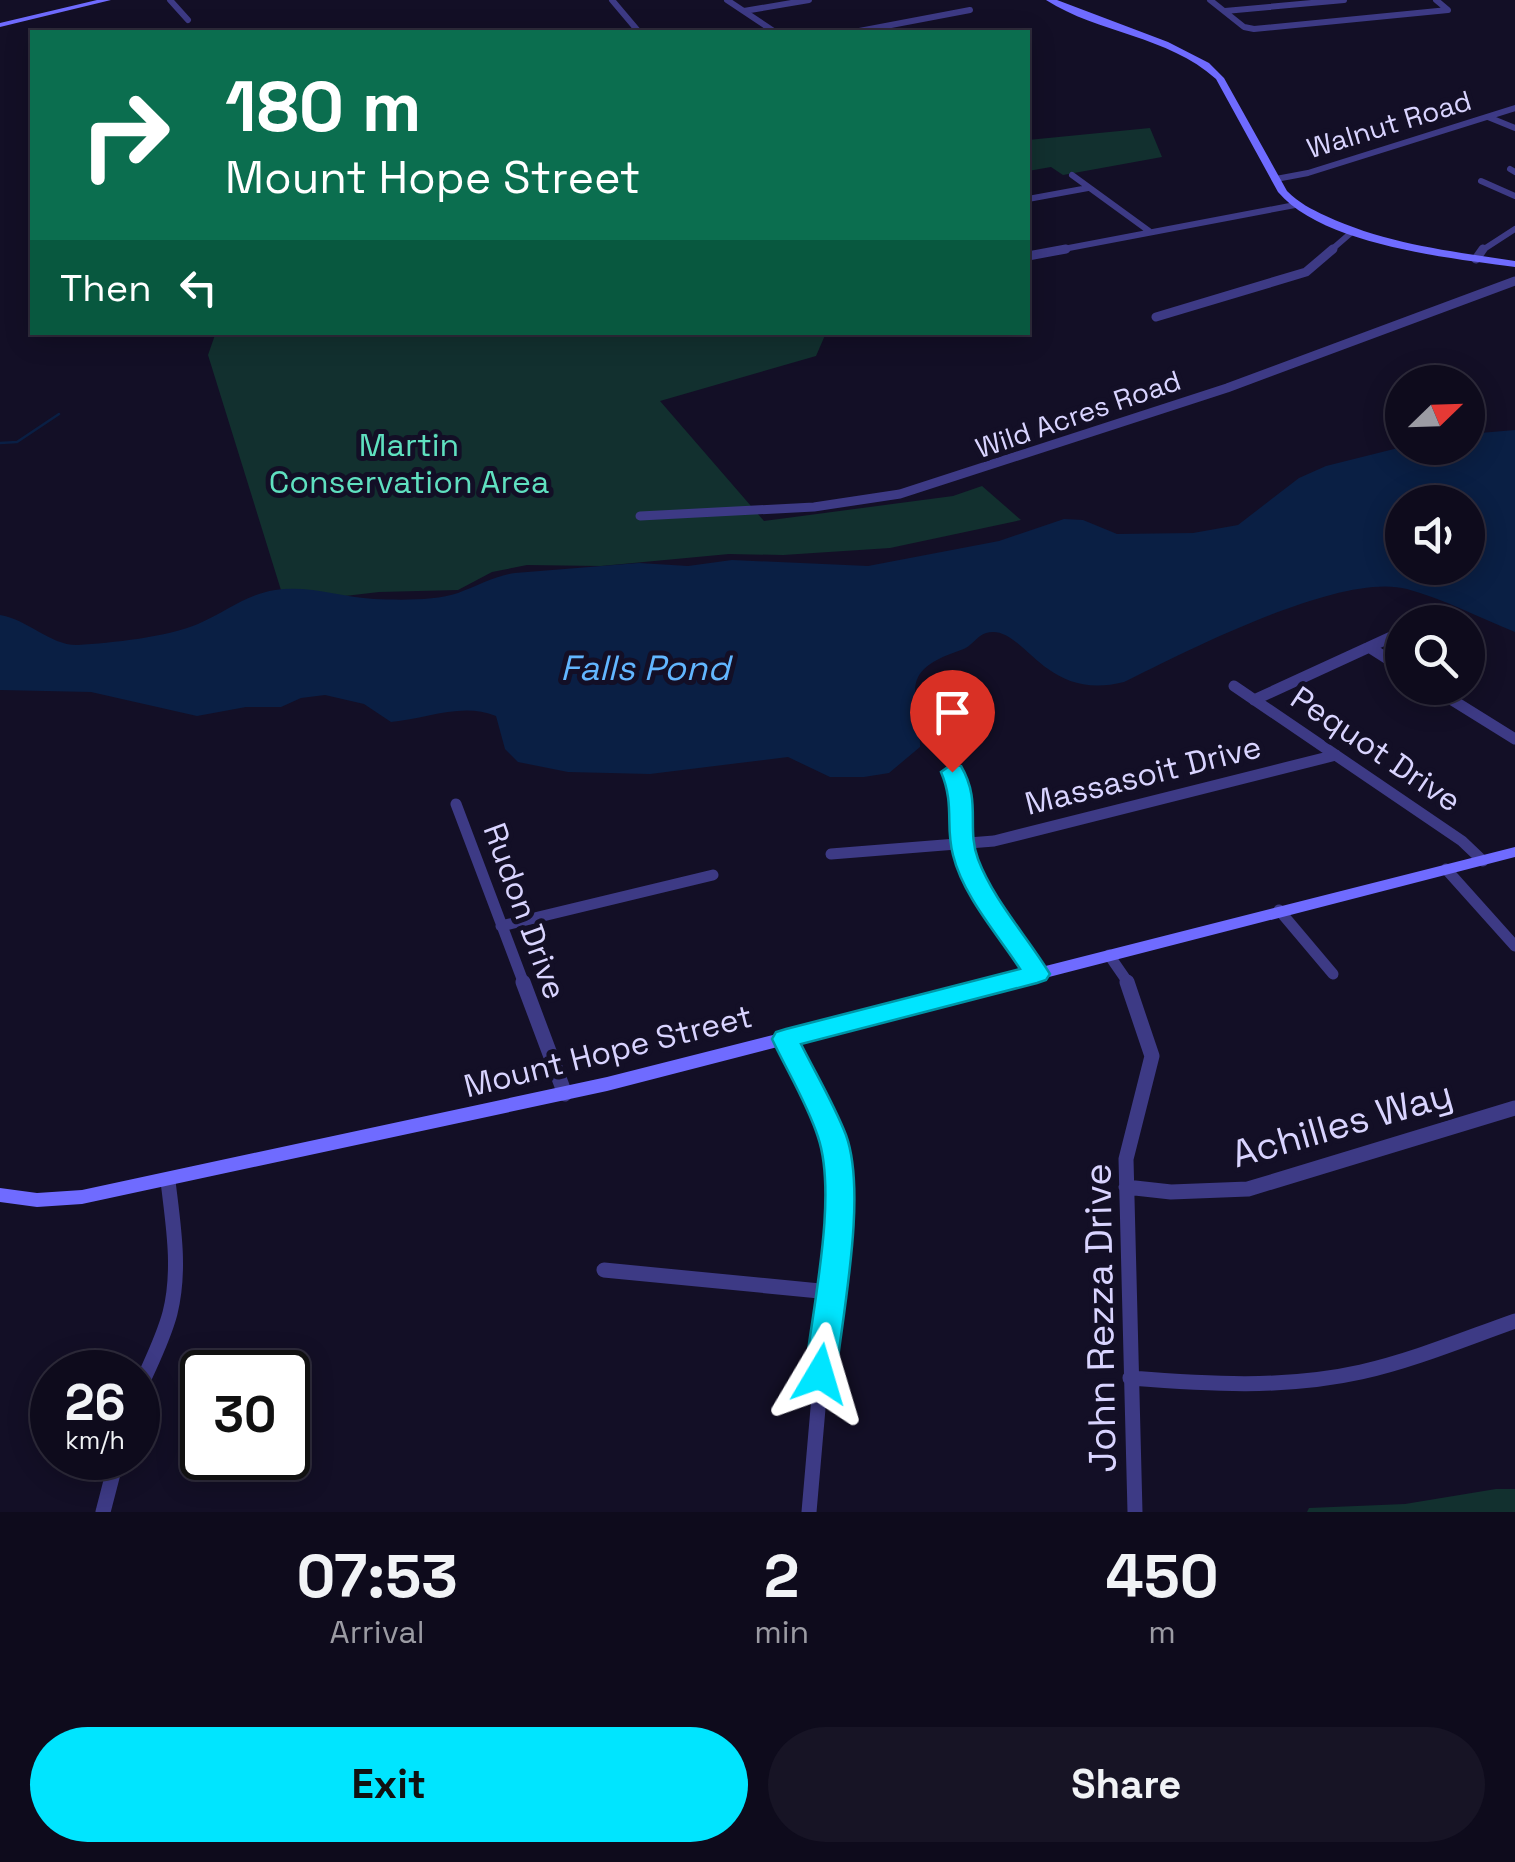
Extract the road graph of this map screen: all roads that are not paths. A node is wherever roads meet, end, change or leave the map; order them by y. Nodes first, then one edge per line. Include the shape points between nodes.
1 (107, 0) edge
2 (170, 0) edge
3 (612, 0) edge
4 (727, 0) edge
5 (809, 0) edge
6 (1050, 0) edge
7 (1210, 0) edge
8 (1344, 0) edge
9 (1436, 0) edge
10 (970, 10) dead end
11 (744, 11) junction
12 (1225, 11) junction
13 (188, 20) dead end
14 (0, 25) edge
15 (636, 30) edge
16 (771, 30) edge
17 (865, 30) edge
18 (1515, 108) edge
19 (1488, 117) junction
20 (1515, 128) edge
21 (1072, 175) dead end
22 (1276, 179) junction
23 (1481, 182) dead end
24 (1088, 188) junction
25 (1515, 196) edge
26 (1030, 199) edge
27 (1295, 205) junction
28 (1515, 229) edge
29 (1148, 231) junction
30 (1352, 232) junction
31 (1030, 256) edge
32 (1476, 259) junction
33 (1515, 264) edge
34 (1515, 281) edge
35 (1156, 317) dead end
36 (640, 516) dead end
37 (1385, 640) edge
38 (1368, 648) junction
39 (1385, 658) edge
40 (1234, 686) dead end
41 (1254, 700) junction
42 (1460, 705) edge
43 (1515, 739) edge
44 (1336, 755) junction
45 (952, 772) dead end
46 (456, 804) dead end
47 (964, 846) junction
48 (1515, 852) edge
49 (830, 854) dead end
50 (1482, 860) junction
51 (1446, 870) junction
52 (713, 875) dead end
53 (1280, 910) junction
54 (501, 926) junction
55 (1515, 946) edge
56 (1110, 955) junction
57 (1037, 974) junction
58 (1333, 974) dead end
59 (786, 1039) junction
60 (565, 1094) junction
61 (1515, 1108) edge
62 (168, 1181) junction
63 (1126, 1188) junction
64 (0, 1196) edge
65 (604, 1270) dead end
66 (830, 1292) junction
67 (1515, 1322) edge
68 (155, 1350) edge
69 (1130, 1378) junction
70 (111, 1480) edge
71 (103, 1512) edge
72 (808, 1512) edge
73 (1135, 1512) edge

1 - 14 street
2 - 13 street
3 - 15 street
4 - 11 street
5 - 11 street
6 - 22 street via 1210,67
7 - 12 street
8 - 12 street
9 - 12 street via 1448,10 1257,29
10 - 17 street
11 - 16 street
18 - 19 street, Walnut Road
19 - 20 street
19 - 22 street, Walnut Road
21 - 24 street
22 - 27 street
23 - 25 street
24 - 26 street
24 - 29 street
27 - 29 street
27 - 30 street
28 - 32 street
29 - 31 street
30 - 32 street
30 - 35 street via 1306,272
32 - 33 street
34 - 36 street, Wild Acres Road via 1227,388 900,494 814,507
37 - 38 street
38 - 39 street
38 - 41 street
40 - 41 street, Pequot Drive
41 - 44 street, Pequot Drive
42 - 43 street
44 - 47 street, Massasoit Drive
44 - 50 street, Pequot Drive
45 - 47 street via 962,795
46 - 54 street, Rudon Drive
47 - 49 street, Massasoit Drive
47 - 57 street via 979,885
48 - 50 street, Mount Hope Street
50 - 51 street, Mount Hope Street
51 - 53 street, Mount Hope Street
51 - 55 street
52 - 54 street
53 - 56 street, Mount Hope Street
53 - 58 street
54 - 60 street, Rudon Drive
56 - 57 street, Mount Hope Street
56 - 63 street, John Rezza Drive via 1130,988 1152,1056 1126,1159
57 - 59 street, Mount Hope Street
59 - 60 street, Mount Hope Street
59 - 66 street via 832,1136 839,1168
60 - 62 street, Mount Hope Street
61 - 63 street, Achilles Way via 1248,1189
62 - 64 street, Mount Hope Street via 82,1197
62 - 68 street via 175,1276
63 - 69 street, John Rezza Drive
65 - 66 street
66 - 72 street
67 - 69 street via 1343,1375 1201,1384
69 - 73 street, John Rezza Drive
70 - 71 street

